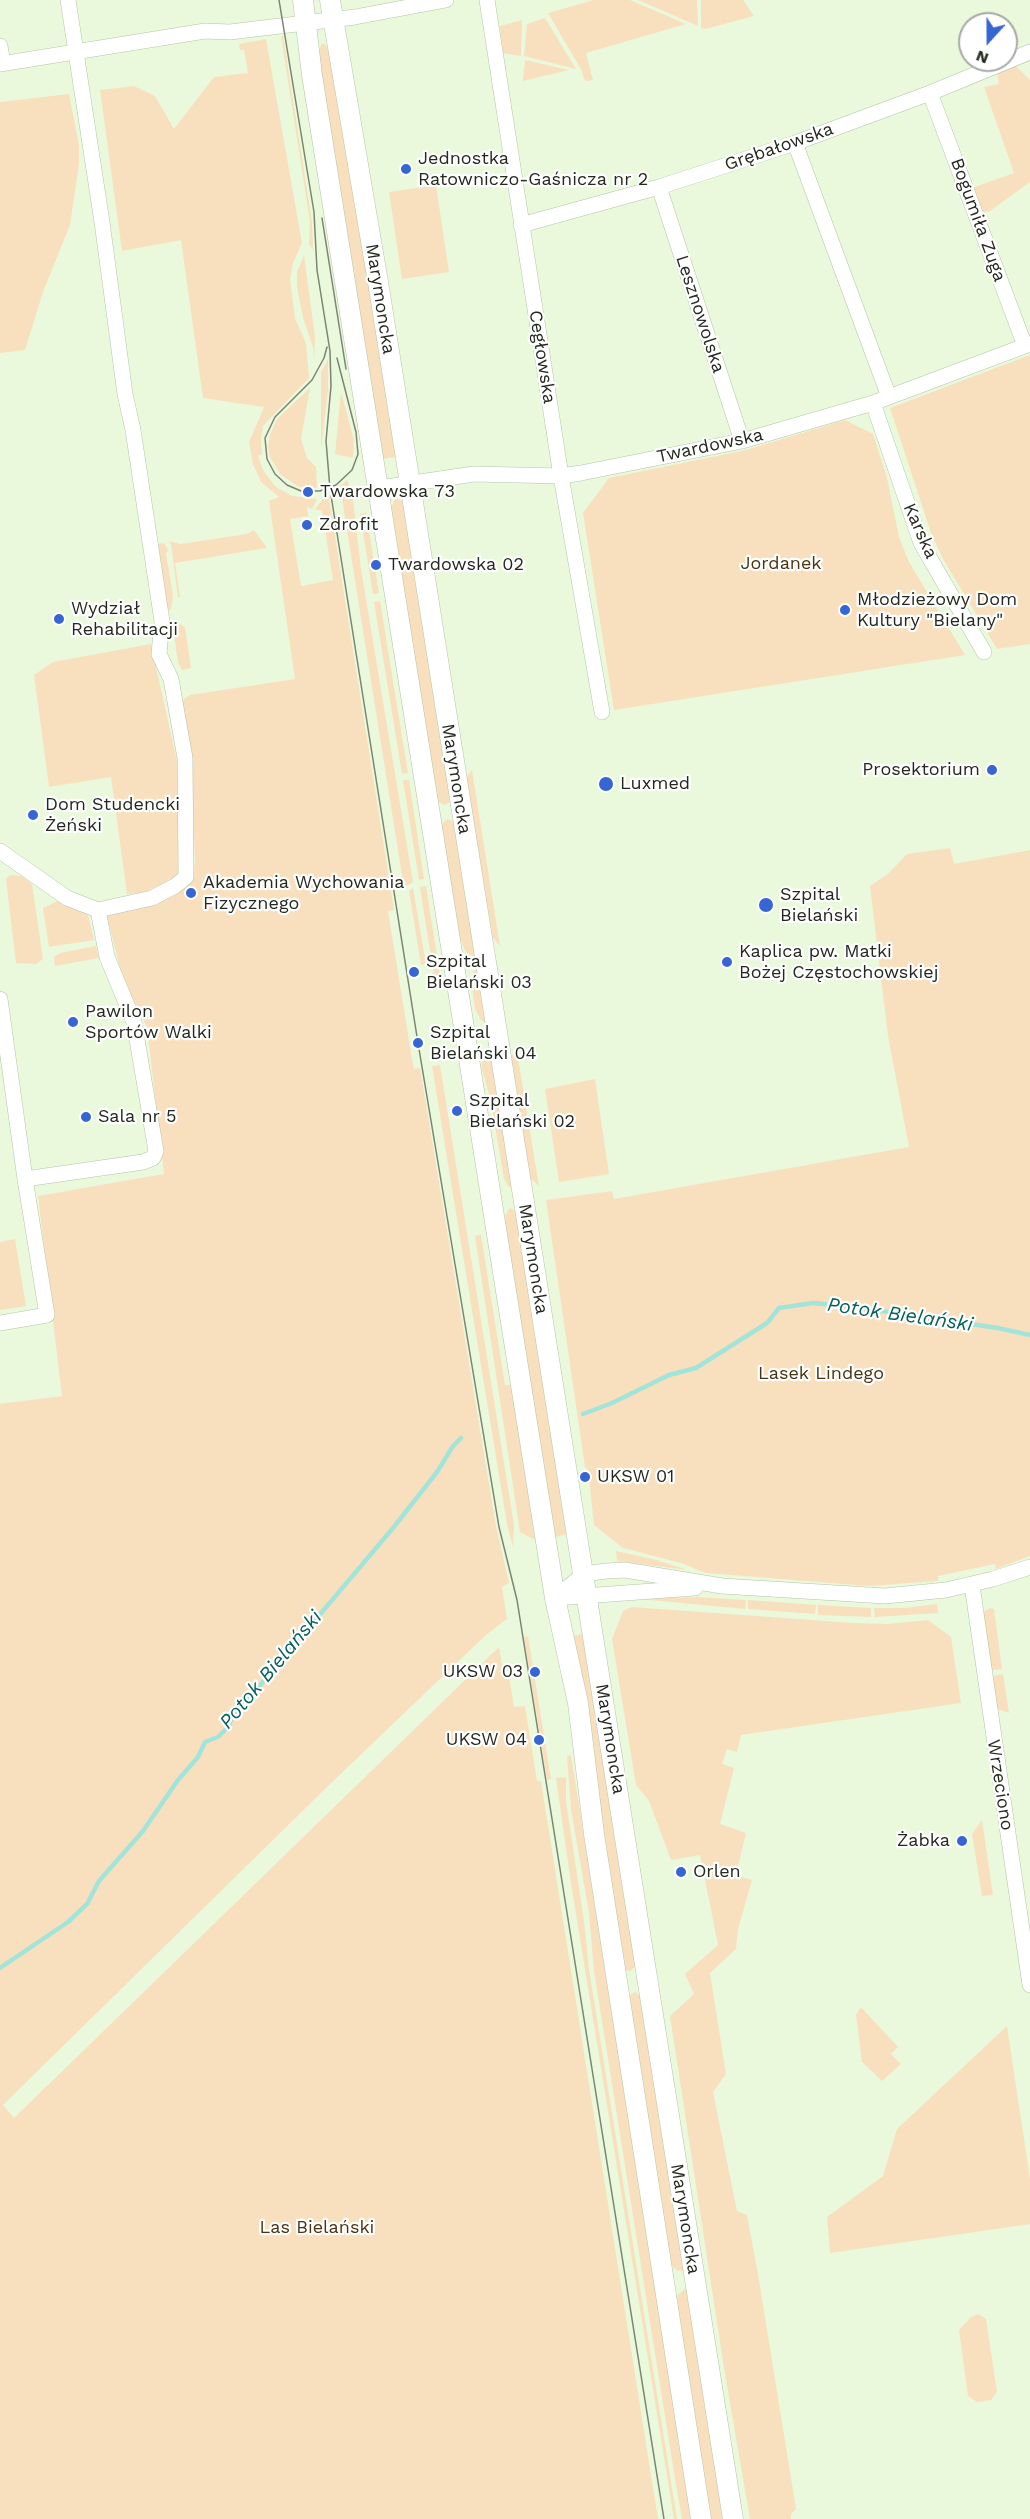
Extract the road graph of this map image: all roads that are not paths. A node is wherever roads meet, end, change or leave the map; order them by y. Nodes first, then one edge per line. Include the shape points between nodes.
1 (68, 0) edge
2 (303, 0) edge
3 (330, 0) edge
4 (446, 0) edge
5 (487, 0) edge
6 (333, 20) junction
7 (305, 22) junction
8 (0, 46) edge
9 (75, 46) junction
10 (1030, 52) edge
11 (2, 64) edge
12 (930, 93) junction
13 (795, 143) junction
14 (658, 187) junction
15 (521, 225) junction
16 (1027, 345) edge
17 (889, 397) junction
18 (873, 403) junction
19 (742, 441) junction
20 (561, 476) junction
21 (410, 484) junction
22 (379, 488) junction
23 (984, 652) dead end
24 (602, 712) dead end
25 (461, 809) junction
26 (431, 815) junction
27 (0, 851) edge
28 (98, 910) junction
29 (484, 956) junction
30 (458, 991) junction
31 (0, 999) edge
32 (497, 1033) junction
33 (25, 1179) junction
34 (0, 1323) edge
35 (1030, 1567) edge
36 (584, 1574) junction
37 (972, 1584) junction
38 (722, 1586) junction
39 (587, 1596) junction
40 (555, 1598) junction
41 (647, 1980) junction
42 (617, 1984) junction
43 (1030, 1985) edge
44 (694, 2278) junction
45 (663, 2283) junction
46 (701, 2519) edge
47 (733, 2519) edge

1 - 9 street
2 - 7 main road, Marymoncka
3 - 6 main road, Marymoncka
4 - 6 street
5 - 15 street, Cegłowska
6 - 7 street
6 - 21 main road, Marymoncka
7 - 9 street
7 - 22 main road, Marymoncka
8 - 11 street
9 - 11 street
9 - 28 street via 162,621 159,654 171,679 185,758 186,877 152,898
10 - 12 street, Grębałowska
12 - 13 street, Grębałowska
12 - 16 street, Bogumiła Zuga
13 - 14 street, Grębałowska
13 - 17 street
14 - 15 street, Grębałowska
14 - 19 street, Lesznowolska
15 - 20 street, Cegłowska
16 - 17 street, Twardowska
17 - 18 street, Twardowska
18 - 19 street, Twardowska
18 - 23 street, Karska via 921,543
19 - 20 street, Twardowska
20 - 21 street, Twardowska via 474,474
20 - 24 street, Cegłowska
21 - 22 street, Twardowska
21 - 25 main road, Marymoncka
22 - 26 main road, Marymoncka
25 - 26 main road
25 - 29 main road, Marymoncka
26 - 30 main road, Marymoncka
27 - 28 street via 66,898
28 - 33 street via 107,957 134,1022 156,1151 153,1158 143,1162
29 - 30 main road via 469,966
29 - 32 main road, Marymoncka
30 - 32 main road via 477,1024
30 - 40 main road, Marymoncka
31 - 33 street
32 - 36 main road, Marymoncka
33 - 34 street via 47,1315
35 - 37 street
36 - 38 street via 625,1570
36 - 39 main road, Marymoncka
36 - 40 street
37 - 38 street via 885,1596
37 - 43 street, Wrzeciono
38 - 39 street
39 - 40 street
39 - 41 main road, Marymoncka
40 - 42 main road, Marymoncka via 578,1703
41 - 42 main road
41 - 44 main road, Marymoncka
42 - 45 main road, Marymoncka
44 - 45 main road
44 - 47 main road, Marymoncka
45 - 46 main road, Marymoncka

